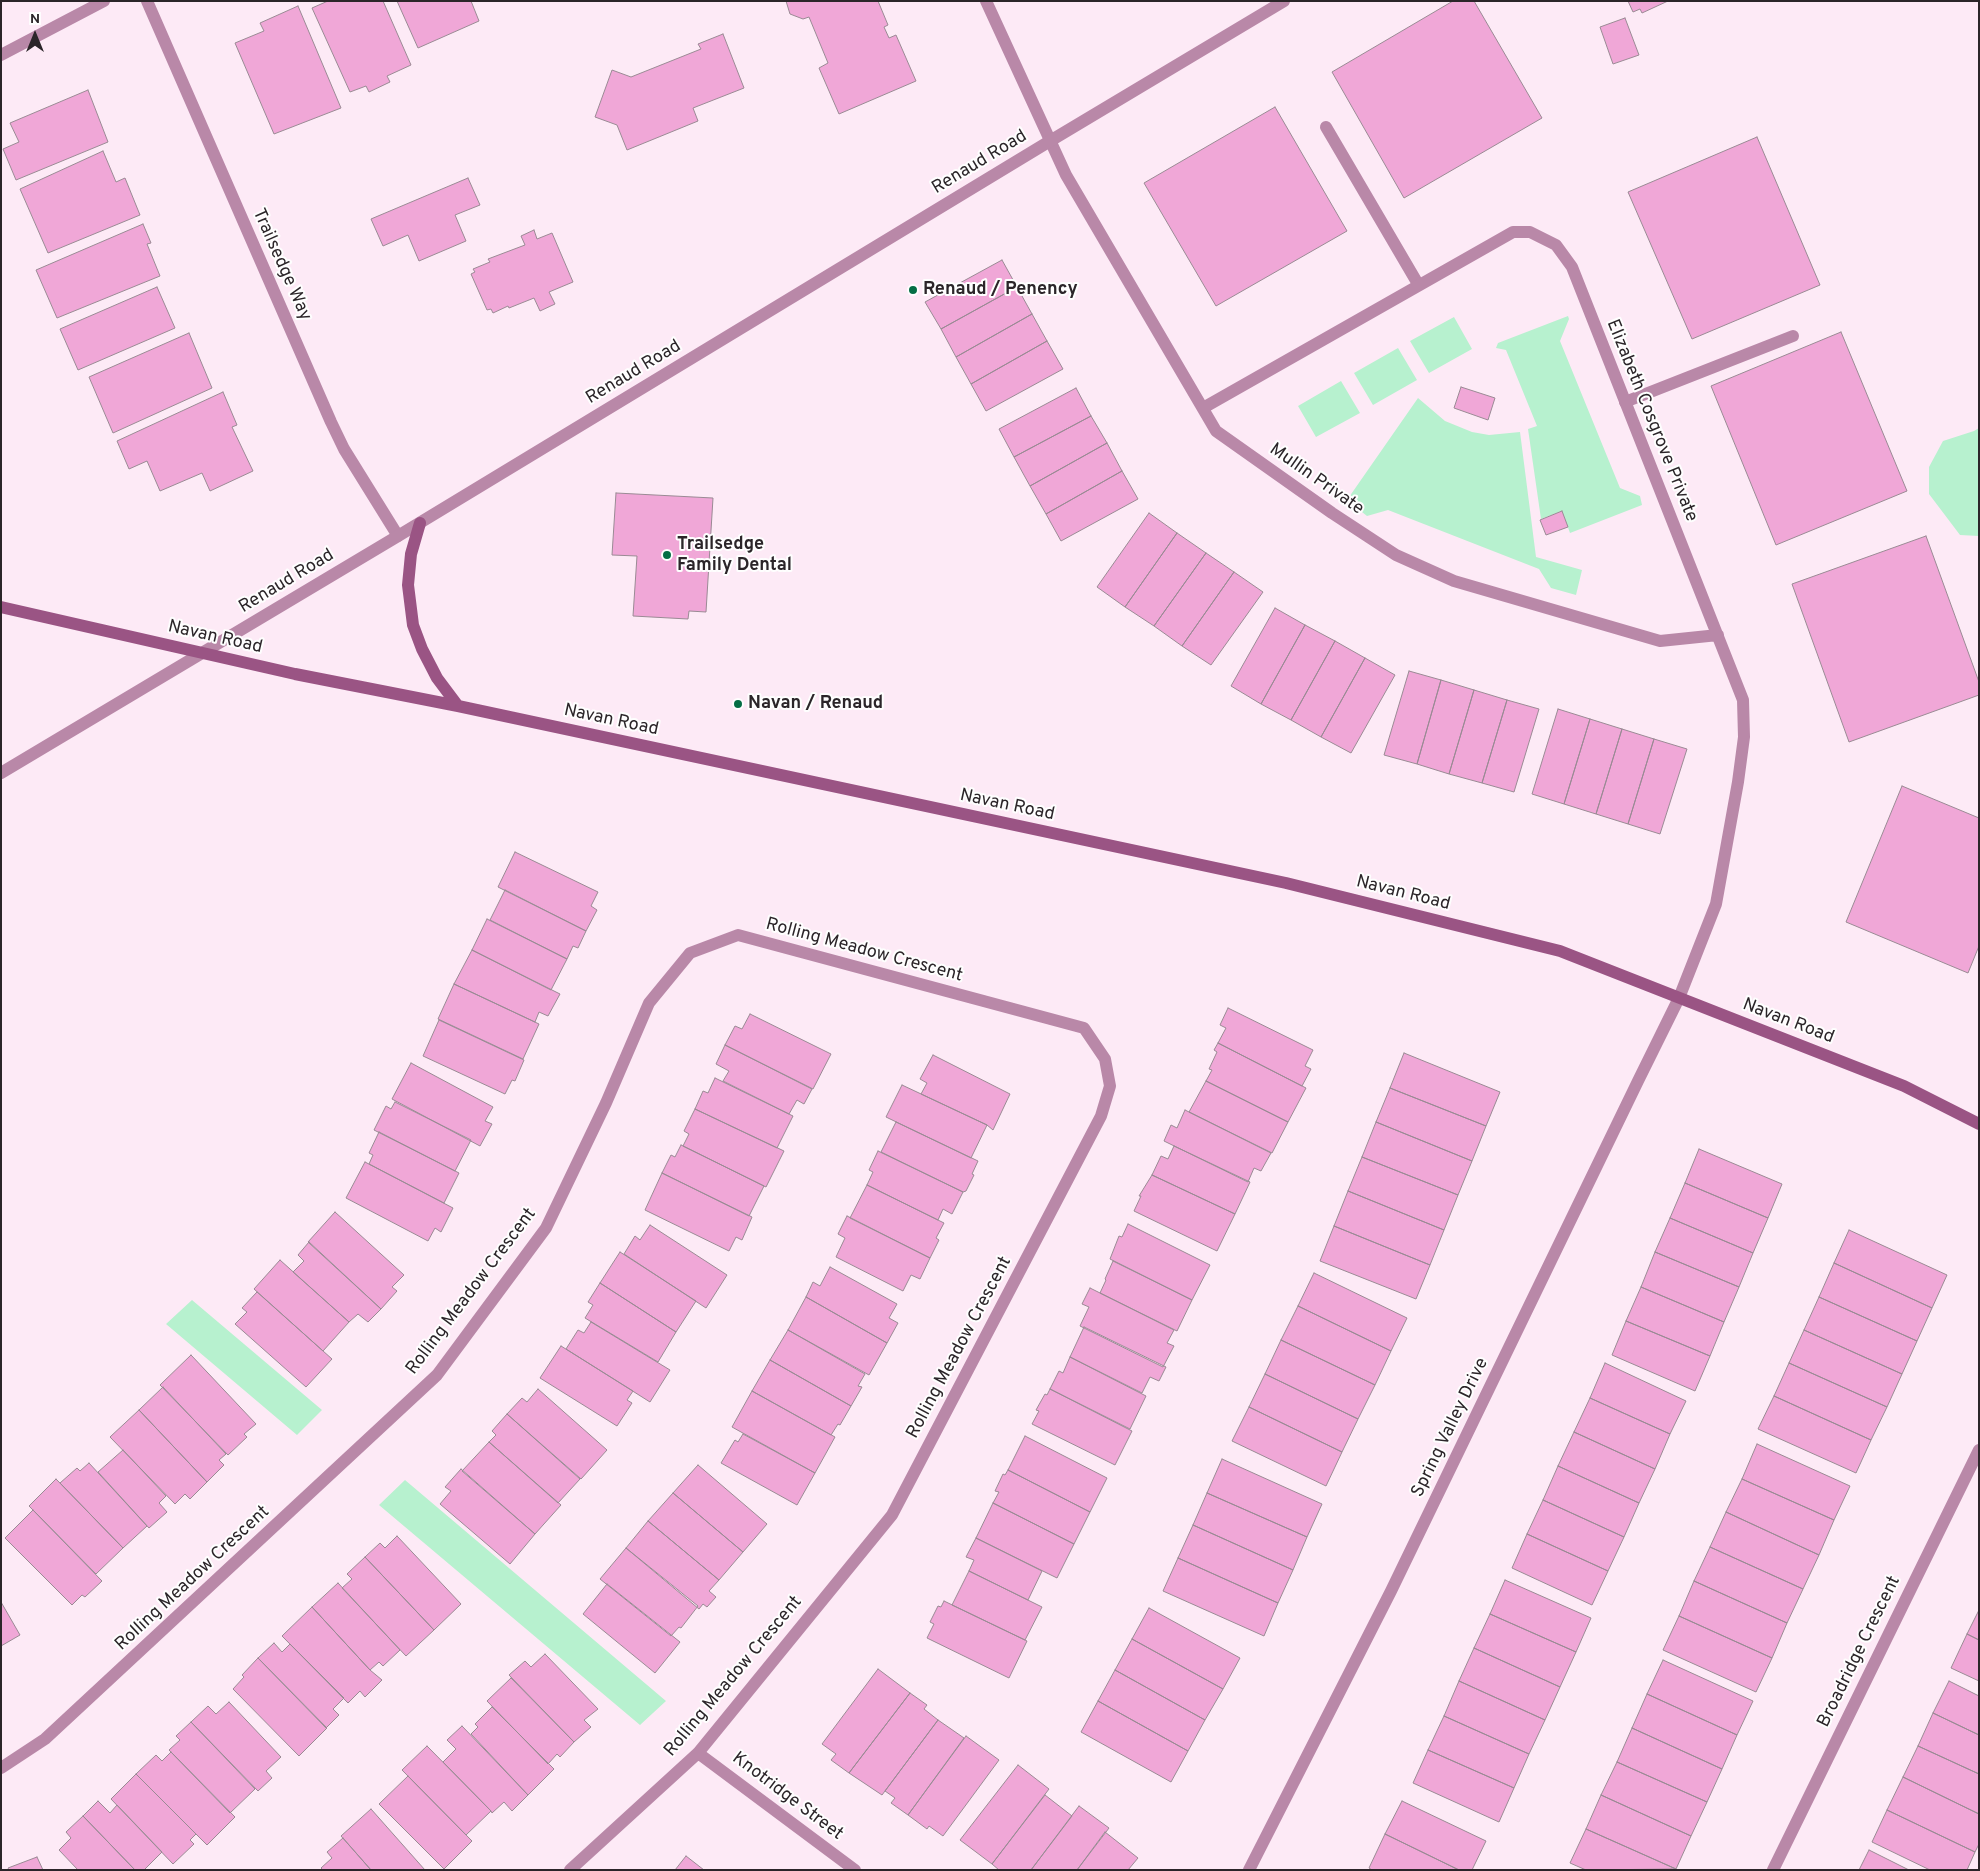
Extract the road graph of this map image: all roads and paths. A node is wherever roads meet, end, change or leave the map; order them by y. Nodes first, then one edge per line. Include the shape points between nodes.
1 (104, 1) edge
2 (147, 1) edge
3 (986, 1) edge
4 (1284, 1) edge
5 (1, 55) edge
6 (1326, 127) dead end
7 (1050, 141) junction
8 (1418, 284) junction
9 (1793, 336) dead end
10 (1625, 402) junction
11 (1203, 408) junction
12 (420, 523) junction
13 (398, 536) junction
14 (1, 607) edge
15 (1718, 636) junction
16 (202, 653) junction
17 (458, 706) junction
18 (1, 773) edge
19 (1679, 998) junction
20 (1979, 1124) edge
21 (1979, 1450) edge
22 (698, 1753) junction
23 (1, 1768) edge
24 (570, 1870) edge
25 (855, 1870) edge
26 (1249, 1870) edge
27 (1774, 1870) edge

1 - 5 street
2 - 13 street, Trailsedge Way via 331,422
3 - 7 street, Mullin Private
4 - 7 street, Renaud Road
6 - 8 street
7 - 11 street, Mullin Private via 1066,175
7 - 12 street, Renaud Road
8 - 10 street, Elizabeth Cosgrove Private via 1513,232 1530,232 1556,245 1572,267
8 - 11 street, Elizabeth Cosgrove Private
9 - 10 street
10 - 15 street, Elizabeth Cosgrove Private
11 - 15 street, Mullin Private via 1216,431 1332,513 1396,555 1454,581 1660,641
12 - 13 street, Renaud Road
12 - 17 main road via 411,554 408,585 413,625 437,678
13 - 16 street, Renaud Road
14 - 16 main road, Navan Road
15 - 19 street, Elizabeth Cosgrove Private via 1744,700 1744,737 1716,904
16 - 17 main road, Navan Road
16 - 18 street, Renaud Road
17 - 19 main road, Navan Road via 1286,883 1560,951
19 - 20 main road, Navan Road via 1904,1086
19 - 26 street, Spring Valley Drive via 1391,1591
21 - 27 street, Broadridge Crescent
22 - 23 street, Rolling Meadow Crescent via 892,1515 1101,1116 1110,1086 1105,1059 1084,1028 738,935 690,953 649,1003 606,1103 546,1228 437,1375 45,1739
22 - 24 street, Rolling Meadow Crescent
22 - 25 street, Knotridge Street

